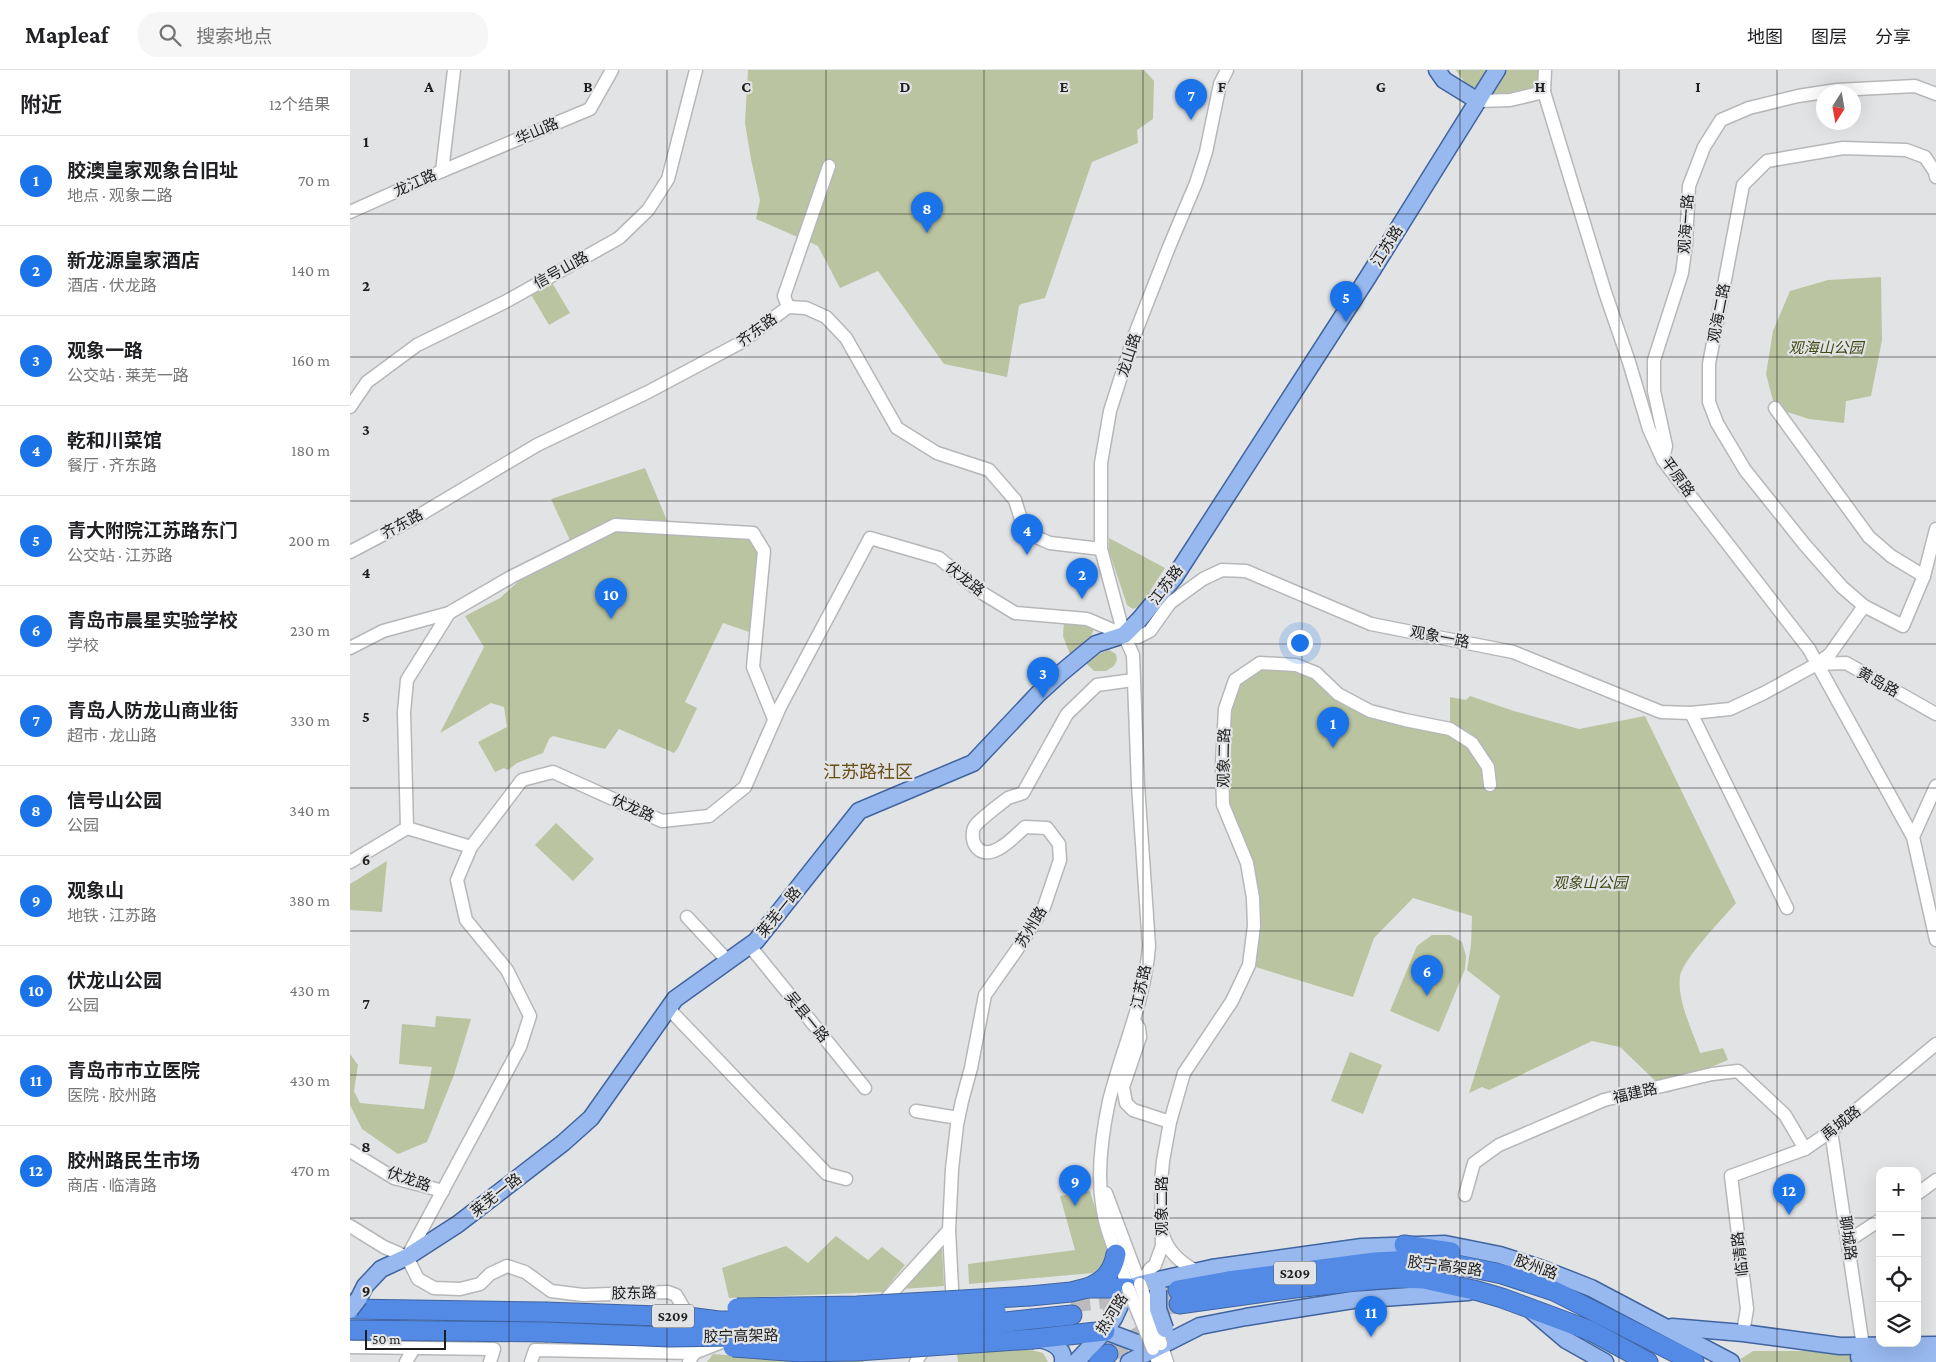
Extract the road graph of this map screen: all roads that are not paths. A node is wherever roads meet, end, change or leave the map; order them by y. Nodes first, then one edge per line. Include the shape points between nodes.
1 (454, 70) edge
2 (612, 70) edge
3 (696, 70) edge
4 (1214, 70) edge
5 (1227, 70) edge
6 (1436, 70) edge
7 (1497, 70) edge
8 (1545, 70) edge
9 (1220, 84) junction
10 (1544, 92) junction
11 (1936, 94) edge
12 (1478, 101) junction
13 (829, 166) dead end
14 (442, 171) junction
15 (1936, 174) edge
16 (350, 212) edge
17 (788, 307) junction
18 (350, 407) edge
19 (1775, 408) dead end
20 (1663, 460) junction
21 (1936, 529) edge
22 (1101, 549) junction
23 (350, 552) edge
24 (1924, 576) junction
25 (1864, 606) junction
26 (449, 613) junction
27 (1124, 635) junction
28 (350, 648) edge
29 (1817, 664) junction
30 (1133, 680) junction
31 (1691, 713) junction
32 (1936, 714) edge
33 (774, 719) junction
34 (1490, 785) dead end
35 (1936, 786) edge
36 (407, 828) junction
37 (1913, 837) junction
38 (471, 847) junction
39 (350, 862) edge
40 (1787, 908) dead end
41 (686, 917) dead end
42 (1936, 940) edge
43 (750, 946) junction
44 (728, 961) junction
45 (669, 1008) junction
46 (1134, 1021) junction
47 (1936, 1044) edge
48 (865, 1088) dead end
49 (916, 1112) dead end
50 (958, 1118) junction
51 (1170, 1122) junction
52 (1831, 1132) junction
53 (1805, 1149) junction
54 (350, 1151) edge
55 (1100, 1174) junction
56 (1731, 1176) joint
57 (846, 1178) dead end
58 (1936, 1180) edge
59 (443, 1191) junction
60 (1921, 1191) edge
61 (1466, 1195) dead end
62 (1876, 1223) edge
63 (350, 1226) edge
64 (950, 1230) junction
65 (1162, 1232) junction
66 (1848, 1241) junction
67 (1404, 1245) junction
68 (1116, 1254) junction
69 (407, 1257) junction
70 (1196, 1271) junction
71 (1134, 1286) junction
72 (1086, 1288) junction
73 (1478, 1291) junction
74 (1176, 1296) junction
75 (355, 1299) edge
76 (1031, 1308) junction
77 (1529, 1308) junction
78 (1071, 1309) tunnel mouth
79 (1664, 1326) junction
80 (350, 1330) edge
81 (1105, 1331) junction
82 (1743, 1333) junction
83 (670, 1337) junction
84 (1648, 1337) junction
85 (832, 1338) junction
86 (851, 1339) junction
87 (1033, 1339) junction
88 (1163, 1344) edge
89 (1936, 1345) edge
90 (350, 1347) edge
91 (414, 1348) junction
92 (923, 1350) junction
93 (533, 1356) edge
94 (1865, 1357) edge
95 (1936, 1357) edge
96 (692, 1358) edge
97 (1602, 1361) edge
98 (406, 1362) edge
99 (490, 1362) edge
100 (807, 1362) edge
101 (916, 1362) edge
102 (1062, 1362) edge
103 (1076, 1362) edge
104 (1129, 1362) edge
105 (1167, 1362) edge
106 (1648, 1362) edge
107 (1694, 1362) edge
108 (1730, 1362) edge

1 - 14 street, 龙江路
2 - 14 street, 华山路 via 590,109
3 - 18 street, 信号山路 via 668,179 648,210 619,238 505,302 417,346 367,382
4 - 9 street
5 - 9 street, 龙山路
6 - 12 main road via 1444,80
7 - 12 main road, 江苏路
8 - 10 street, 平原路
9 - 22 street, 龙山路 via 1196,183 1134,339 1110,411 1101,463
10 - 12 street via 1510,100
10 - 20 street, 平原路 via 1649,429
11 - 20 street, 观海一路 via 1915,86 1836,90 1749,108 1721,120 1704,147 1689,186 1682,273 1654,360 1654,391 1666,446
12 - 27 main road, 江苏路 via 1174,578
13 - 17 street via 784,296
14 - 16 street, 龙江路
15 - 25 street, 观海二路 via 1925,156 1906,150 1843,148 1767,161 1743,185 1709,364 1709,402 1717,423 1745,470 1811,552
17 - 22 street, 齐东路 via 806,308 826,317 846,338 897,428 936,453 989,470 1015,500 1025,532 1050,543
17 - 23 street, 齐东路 via 740,344 537,445 418,516
19 - 24 street via 1868,537
20 - 29 street, 平原路 via 1809,648
21 - 24 street, 观海二路
22 - 27 street, 龙山路
24 - 25 street, 观海二路 via 1903,626
25 - 29 street via 1830,654
26 - 28 street via 383,631
26 - 33 street via 511,577 615,526 753,533 764,551 753,666
26 - 36 street via 407,680 404,712
27 - 30 street, 江苏路 via 1133,655
27 - 31 street, 观象一路 via 1138,637 1150,631 1170,603 1203,579 1222,570 1246,571 1371,624 1513,652 1661,712
27 - 33 street, 伏龙路 via 1087,619 1015,613 979,592 939,558 870,538
27 - 43 main road, 莱芜一路 via 1096,644 1061,673 973,763 859,811
29 - 31 street, 观象一路 via 1730,709
29 - 32 street, 黄岛路 via 1846,663
29 - 37 street, 平原路
30 - 46 street, 江苏路 via 1149,946
30 - 50 street, 苏州路 via 1097,685 1067,714 1023,793 1007,799 975,826 974,844 988,853 1003,847 1025,827 1047,828 1059,844 1060,860 1044,907 985,995
31 - 40 street
33 - 38 street, 伏龙路 via 745,787 709,816 662,821 553,772 522,780
34 - 51 street, 观象二路 via 1488,767 1472,743 1450,729 1370,711 1338,694 1316,673 1296,664 1260,663 1235,680 1225,709 1224,805 1247,863 1253,898 1254,926 1249,965 1232,1001 1184,1073
35 - 37 street
36 - 38 street
36 - 39 street
37 - 42 street, 平原路
38 - 59 street, 伏龙路 via 457,880 466,920 508,970 530,1016 520,1047
41 - 44 street
43 - 44 main road, 莱芜一路
43 - 48 street, 吴县一路
44 - 45 main road, 莱芜一路 via 675,999
45 - 57 street via 827,1174
45 - 69 main road, 莱芜一路 via 591,1118 458,1224
46 - 51 street via 1140,1037 1123,1087 1126,1103 1133,1110
46 - 55 street, 江苏路 via 1109,1102
47 - 52 street, 禹城路
49 - 50 street
50 - 64 street, 苏州路
51 - 65 street, 观象二路 via 1161,1182
52 - 53 street, 禹城路
52 - 66 street, 聊城路
53 - 56 street, 禹城路
53 - 61 street, 福建路 via 1785,1115 1738,1071 1712,1074 1604,1100 1499,1145 1474,1163
54 - 59 street, 伏龙路 via 394,1178
55 - 68 street, 江苏路 via 1102,1205
55 - 71 street, 江苏路
56 - 82 street, 临清路 via 1747,1309
58 - 60 street
59 - 69 street, 伏龙路
62 - 66 street
63 - 69 street
64 - 86 street
64 - 92 street, 苏州路 via 955,1349
65 - 70 street via 1174,1255
65 - 71 street, 观象二路 via 1162,1246 1155,1265
66 - 94 street, 聊城路
67 - 70 main road, 胶州路 via 1362,1247
67 - 79 main road, 胶州路 via 1445,1244 1500,1255 1591,1288
67 - 84 highway via 1470,1255 1511,1266 1584,1297
68 - 71 street, 江苏路
68 - 72 highway via 1114,1265 1106,1276
69 - 75 main road, 莱芜一路 via 381,1269
69 - 96 street, 胶东路 via 418,1279 434,1288 460,1289 480,1284 490,1274 507,1266 525,1272 551,1291 583,1294 668,1292 676,1295 695,1328
70 - 74 main road, 胶州路
71 - 72 highway
71 - 74 main road, 胶州路
71 - 81 main road, 热河路
71 - 88 street, bridge
72 - 76 highway
73 - 74 highway, 胶宁高架路 / S209 via 1424,1279 1396,1278 1220,1299
73 - 77 highway, 胶宁高架路 / S209
73 - 88 main road via 1353,1300 1209,1324
74 - 84 highway, 胶宁高架路 / S209 via 1228,1282 1375,1262 1421,1261 1502,1274 1554,1291
74 - 88 main road, bridge via 1161,1282 1158,1310
75 - 76 highway, 胶宁高架路 / S209, bridge via 719,1321 859,1320
76 - 78 highway, 胶宁高架路 / S209
76 - 83 highway, 胶宁高架路 / S209, bridge via 915,1332
77 - 97 main road via 1566,1340
77 - 106 highway, 胶宁高架路 / S209 via 1591,1331
79 - 82 main road, 胶州路
79 - 108 main road
80 - 83 highway, 胶宁高架路 / S209, bridge
81 - 87 highway
81 - 88 main road
81 - 103 main road, 热河路
82 - 94 main road, 胶州路 via 1840,1346
83 - 87 highway, bridge via 724,1346 800,1352
84 - 107 highway, 胶宁高架路 / S209
85 - 86 street
85 - 96 street via 767,1325
85 - 100 street
86 - 92 street via 908,1339
87 - 102 main road via 1049,1340 1058,1346
88 - 104 main road
88 - 105 street
89 - 94 main road, 胶州路
90 - 91 street
91 - 98 street
91 - 99 street via 494,1349
92 - 101 street
93 - 96 street
94 - 95 main road, 胶州路

